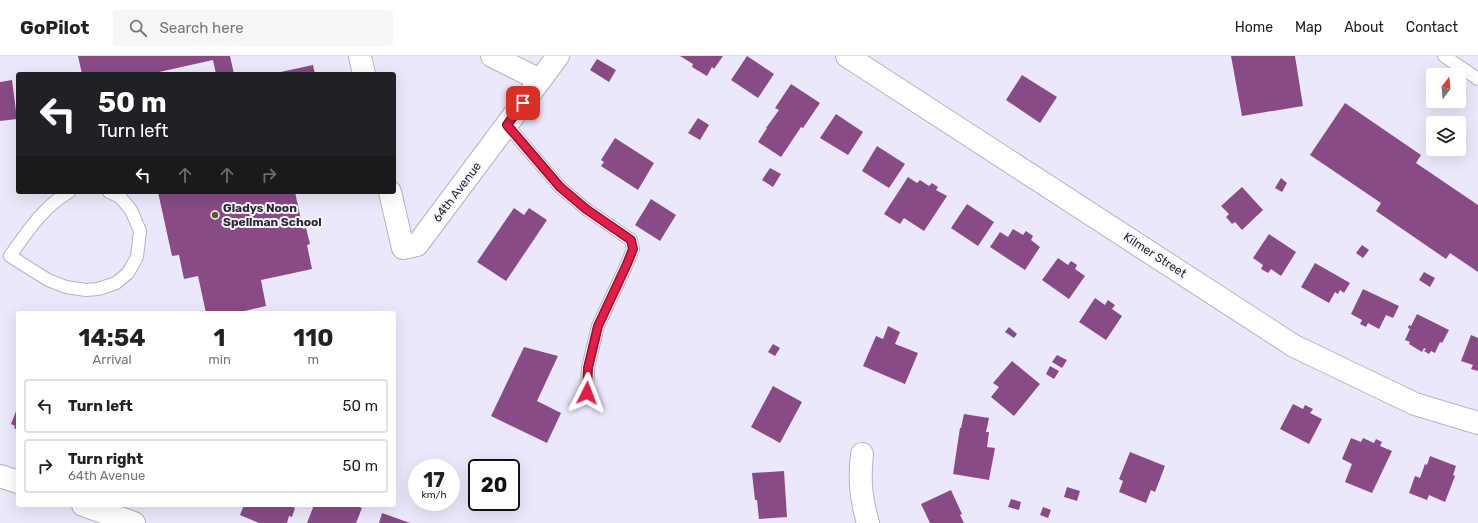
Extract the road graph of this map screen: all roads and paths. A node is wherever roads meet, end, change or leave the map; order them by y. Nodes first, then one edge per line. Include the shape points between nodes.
1 (360, 56) edge
2 (492, 56) edge
3 (558, 56) edge
4 (847, 56) edge
5 (1444, 56) edge
6 (364, 72) edge
7 (1478, 79) edge
8 (540, 80) junction
9 (507, 125) junction
10 (65, 194) edge
11 (113, 194) edge
12 (390, 194) edge
13 (5, 257) edge
14 (587, 393) dead end
15 (1478, 424) edge
16 (862, 454) dead end
17 (0, 476) edge
18 (16, 481) edge
19 (89, 507) edge
20 (134, 523) edge
21 (868, 523) edge

1 - 6 street
2 - 8 street
3 - 8 street, 64th Avenue
4 - 15 street, Kilmer Street via 1294,346 1414,404
5 - 7 lane
8 - 9 street, 64th Avenue
9 - 12 street, 64th Avenue via 418,245 403,248
9 - 14 lane via 560,187 586,209 631,240 633,249 598,326 588,368
10 - 13 lane via 48,207
11 - 13 lane via 120,197 131,210 140,231 137,257 128,273 116,283 86,290 66,287
16 - 21 street via 860,486
17 - 18 street
19 - 20 street

